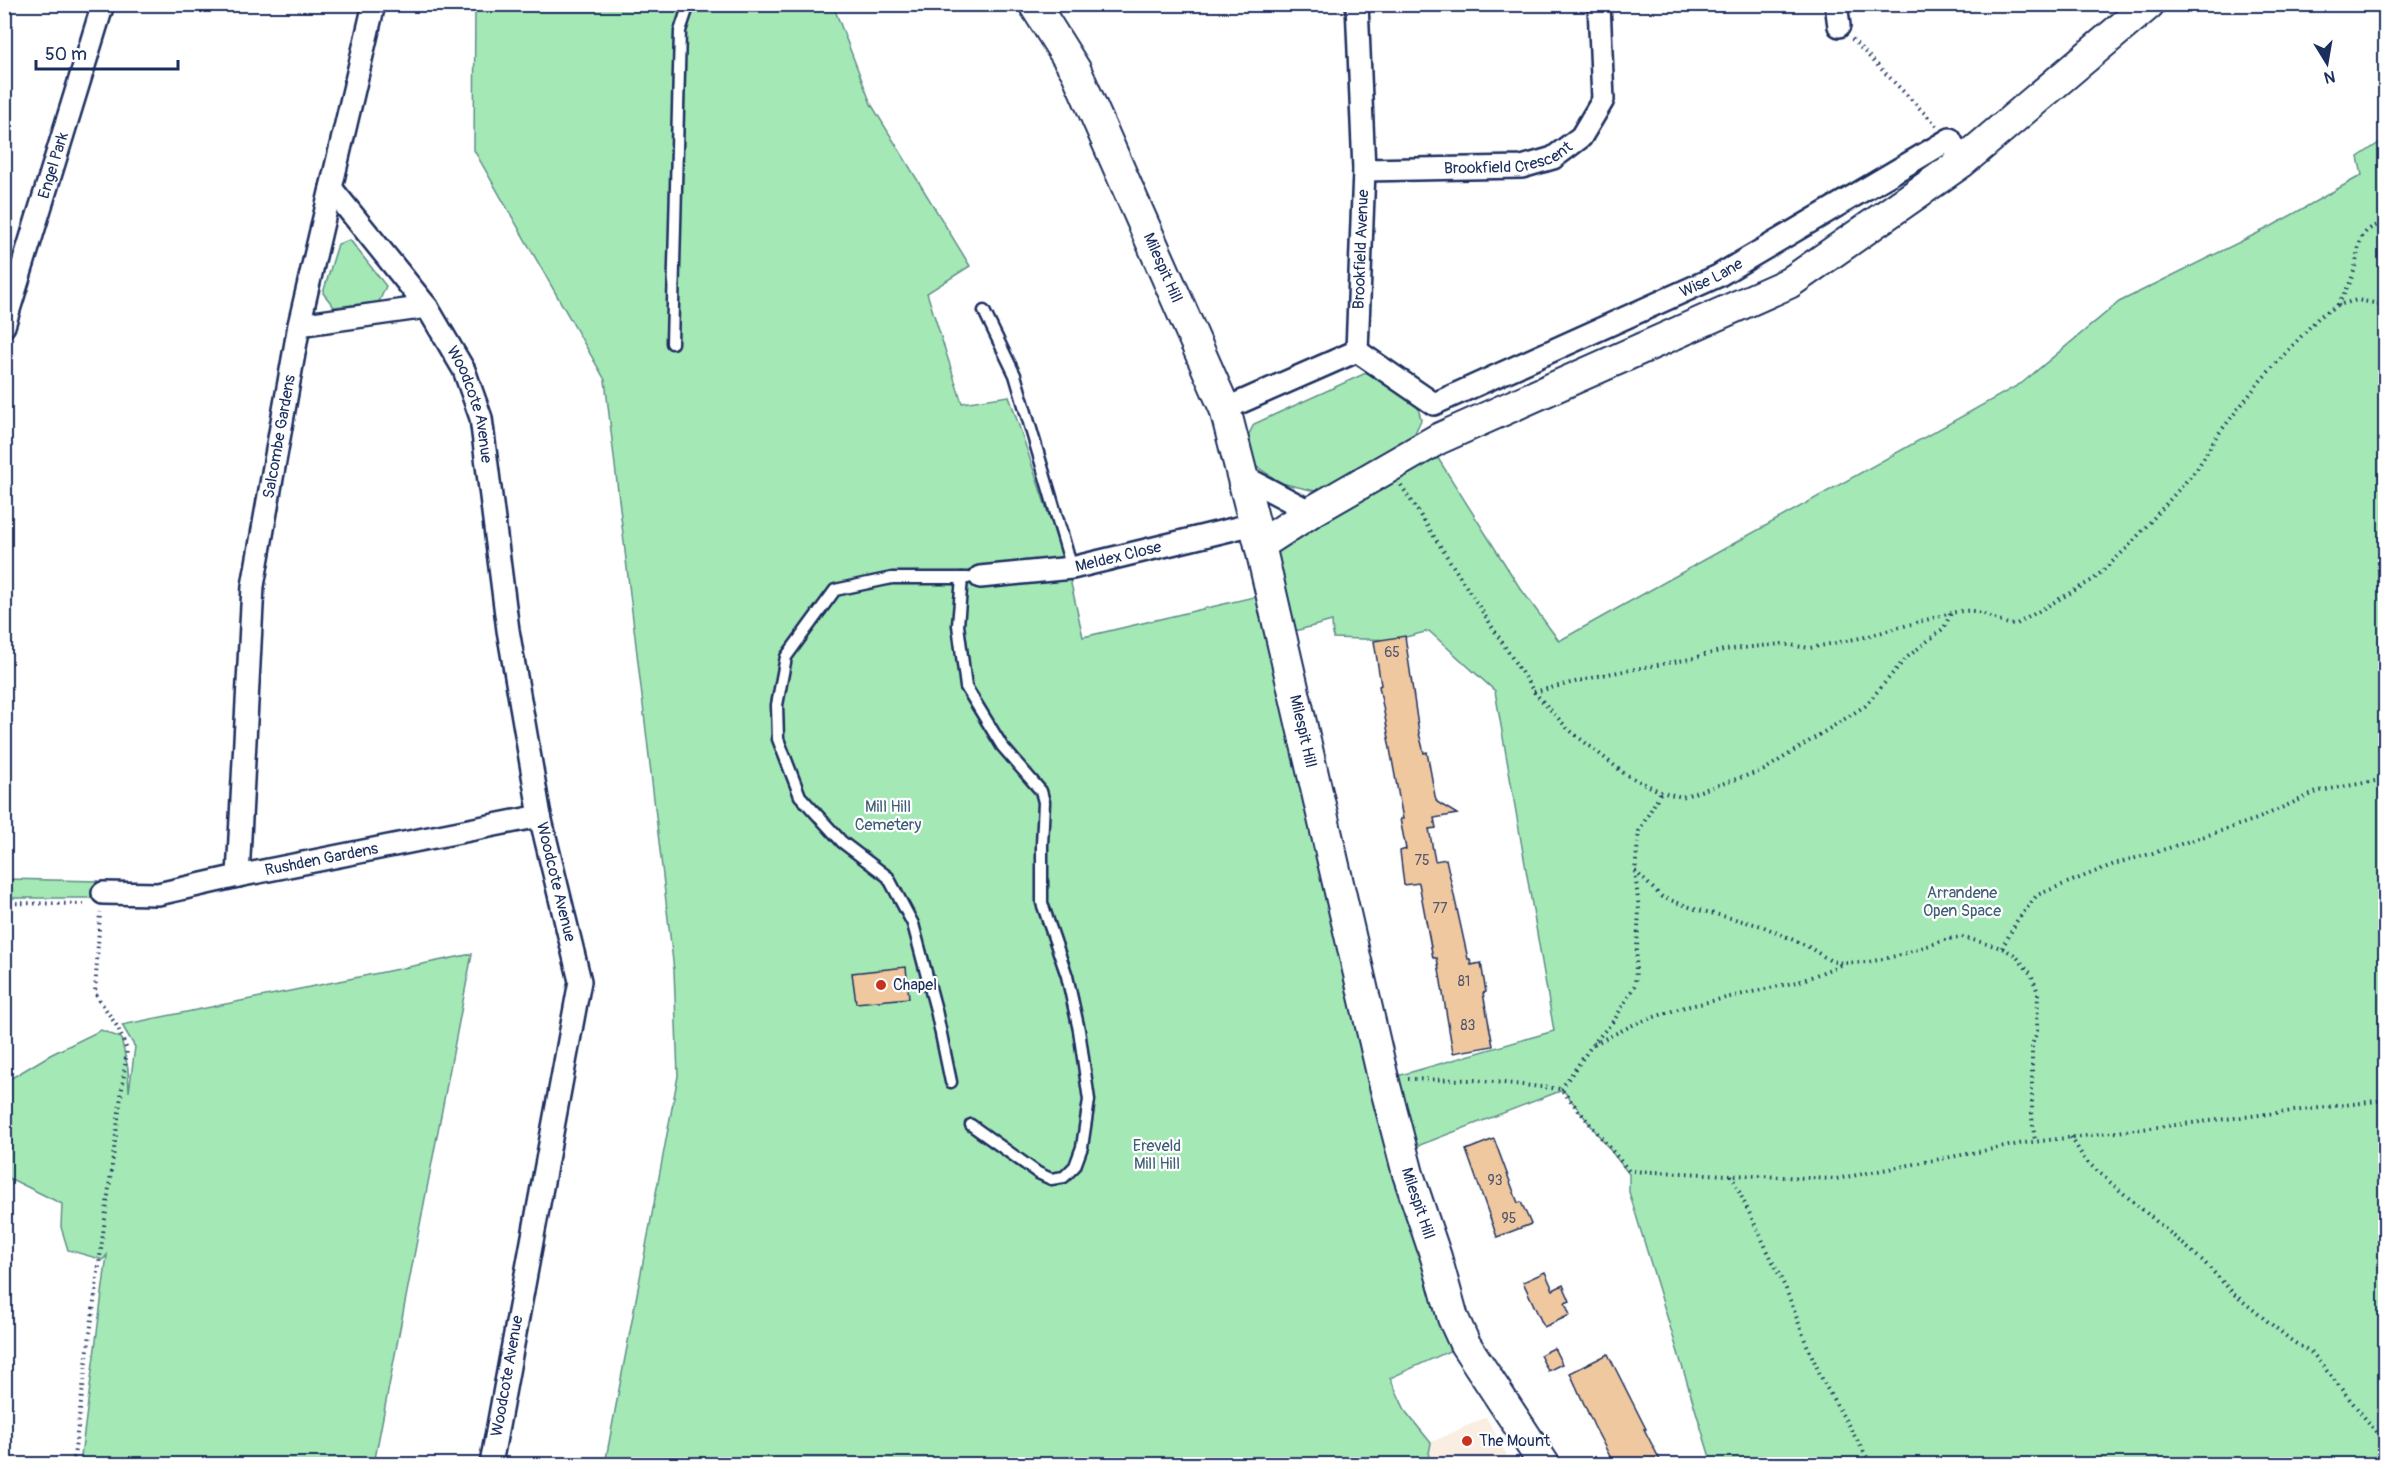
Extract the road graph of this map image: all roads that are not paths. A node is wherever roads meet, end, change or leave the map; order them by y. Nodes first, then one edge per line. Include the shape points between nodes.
1 (103, 4) edge
2 (374, 4) edge
3 (689, 4) edge
4 (1034, 4) edge
5 (1357, 4) edge
6 (1599, 4) edge
7 (1836, 4) edge
8 (2149, 4) edge
9 (1839, 26) road end
10 (1956, 151) junction
11 (1364, 170) junction
12 (331, 188) junction
13 (427, 307) junction
14 (984, 311) dead end
15 (299, 325) junction
16 (4, 326) edge
17 (672, 343) dead end
18 (1357, 351) junction
19 (1434, 404) junction
20 (1225, 409) junction
21 (1438, 439) junction
22 (1241, 474) junction
23 (1311, 512) junction
24 (1257, 534) junction
25 (1072, 568) junction
26 (971, 578) junction
27 (540, 816) junction
28 (238, 876) junction
29 (103, 893) road end
30 (951, 1082) dead end
31 (971, 1125) dead end
32 (491, 1464) edge
33 (1544, 1464) edge

1 - 16 street, Engel Park
2 - 12 street, Salcombe Gardens
3 - 17 lane via 681,31
4 - 20 street, Milespit Hill via 1076,71
5 - 11 street, Brookfield Avenue
6 - 11 street, Brookfield Crescent via 1603,100 1581,137 1553,158 1522,167
7 - 9 street
8 - 10 street, Wise Lane
10 - 19 street, Wise Lane via 1718,276
10 - 21 street, Wise Lane via 1789,283
11 - 18 street, Brookfield Avenue
12 - 13 street, Woodcote Avenue
12 - 15 street, Salcombe Gardens
13 - 15 street
13 - 27 street, Woodcote Avenue via 464,370 481,417 508,630
14 - 25 lane via 1015,375
15 - 28 street, Salcombe Gardens via 253,586
18 - 19 street
18 - 20 street
19 - 21 street
20 - 22 street, Milespit Hill
21 - 23 street, Wise Lane
22 - 23 street
22 - 24 street, Milespit Hill
23 - 24 street, Wise Lane
24 - 25 street, Meldex Close
24 - 33 street, Milespit Hill via 1408,1174 1453,1318 1465,1344
25 - 26 street, Meldex Close
26 - 30 lane via 892,578 835,590 786,657 777,705 778,739 800,796 842,842 888,877 913,924
26 - 31 lane via 957,625 966,687 1002,746 1041,791 1042,903 1067,976 1089,1100 1082,1147 1075,1166 1064,1177 1051,1179 1038,1173
27 - 28 street, Rushden Gardens
27 - 32 street, Woodcote Avenue via 580,981
28 - 29 street, Rushden Gardens via 158,894

